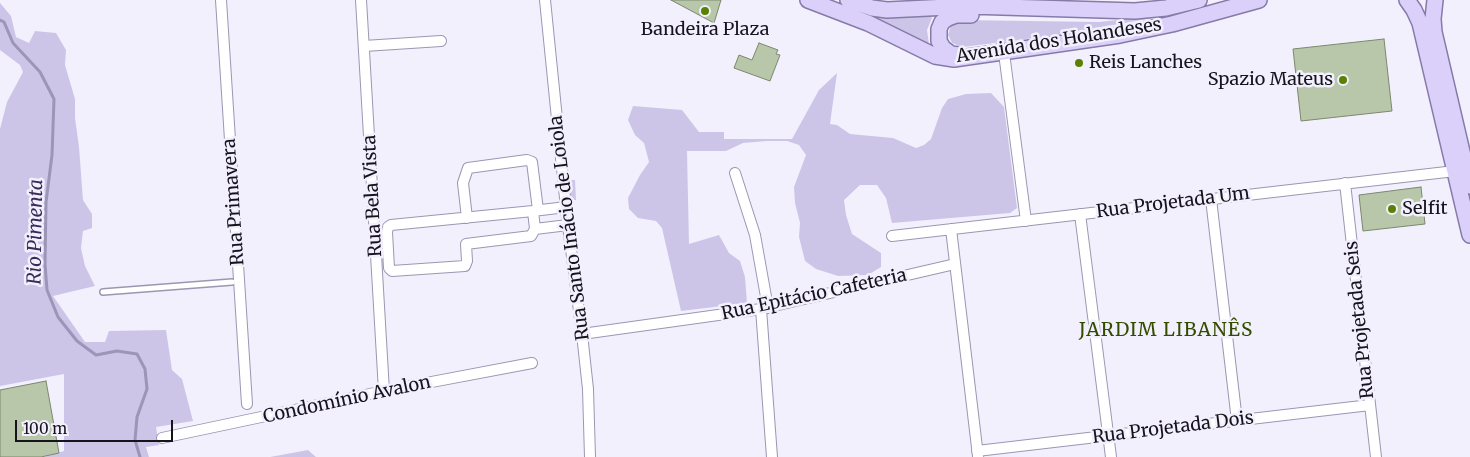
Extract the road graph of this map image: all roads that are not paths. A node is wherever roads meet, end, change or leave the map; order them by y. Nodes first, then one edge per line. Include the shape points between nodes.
1 (221, 0) edge
2 (361, 0) edge
3 (545, 0) edge
4 (808, 0) edge
5 (848, 0) edge
6 (1199, 0) edge
7 (1259, 0) edge
8 (1407, 0) edge
9 (1435, 0) edge
10 (1135, 11) junction
11 (441, 41) dead end
12 (364, 46) junction
13 (1004, 53) junction
14 (979, 56) junction
15 (1455, 171) junction
16 (735, 173) dead end
17 (1345, 184) junction
18 (1470, 186) edge
19 (1211, 199) junction
20 (566, 207) junction
21 (536, 210) junction
22 (1080, 214) junction
23 (467, 218) junction
24 (1026, 220) junction
25 (568, 225) junction
26 (535, 229) junction
27 (951, 229) junction
28 (1470, 235) edge
29 (892, 236) dead end
30 (955, 264) junction
31 (236, 282) junction
32 (103, 292) dead end
33 (764, 309) junction
34 (582, 334) junction
35 (532, 363) dead end
36 (384, 391) junction
37 (247, 404) dead end
38 (1370, 406) junction
39 (1237, 421) junction
40 (1109, 436) junction
41 (162, 438) dead end
42 (978, 454) edge
43 (590, 457) edge
44 (772, 457) edge
45 (1111, 457) edge
46 (1376, 457) edge

1 - 31 street, Rua Primavera
2 - 12 street, Rua Bela Vista
3 - 20 street, Rua Santo Inácio de Loiola
4 - 14 main road, Avenida dos Holandeses via 868,23 938,57
5 - 10 main road, Avenida dos Holandeses via 887,10 969,6
6 - 10 main road, Avenida dos Holandeses
7 - 13 main road, Avenida dos Holandeses via 1138,32
8 - 15 main road via 1420,23
9 - 18 main road via 1434,32
10 - 14 main road via 960,15 942,22 938,37 943,48 955,55
11 - 12 street
12 - 36 street, Rua Bela Vista
13 - 14 main road, Avenida dos Holandeses
13 - 24 street
15 - 17 street, Rua Projetada Um
15 - 28 main road
16 - 33 street via 755,235
17 - 19 street, Rua Projetada Um
17 - 38 street, Rua Projetada Seis
19 - 22 street, Rua Projetada Um
19 - 39 street
20 - 21 street
20 - 25 street, Rua Santo Inácio de Loiola
21 - 23 street
21 - 23 street via 532,162 527,160 468,168 463,182
21 - 26 street
22 - 24 street, Rua Projetada Um
22 - 40 street
23 - 26 street via 391,225 387,232 389,268 392,272 465,266 466,244 531,236
24 - 27 street, Rua Projetada Um
25 - 26 street
25 - 34 street, Rua Santo Inácio de Loiola
27 - 29 street, Rua Projetada Um
27 - 30 street
30 - 33 street, Rua Epitácio Cafeteria
30 - 42 street
31 - 32 lane
31 - 37 street, Rua Primavera
33 - 34 street, Rua Epitácio Cafeteria
33 - 44 street
34 - 43 street, Rua Santo Inácio de Loiola
35 - 36 street, Condomínio Avalon
36 - 41 street, Condomínio Avalon
38 - 39 street, Rua Projetada Dois
38 - 46 street, Rua Projetada Seis
39 - 40 street, Rua Projetada Dois
40 - 42 street, Rua Projetada Dois
40 - 45 street

